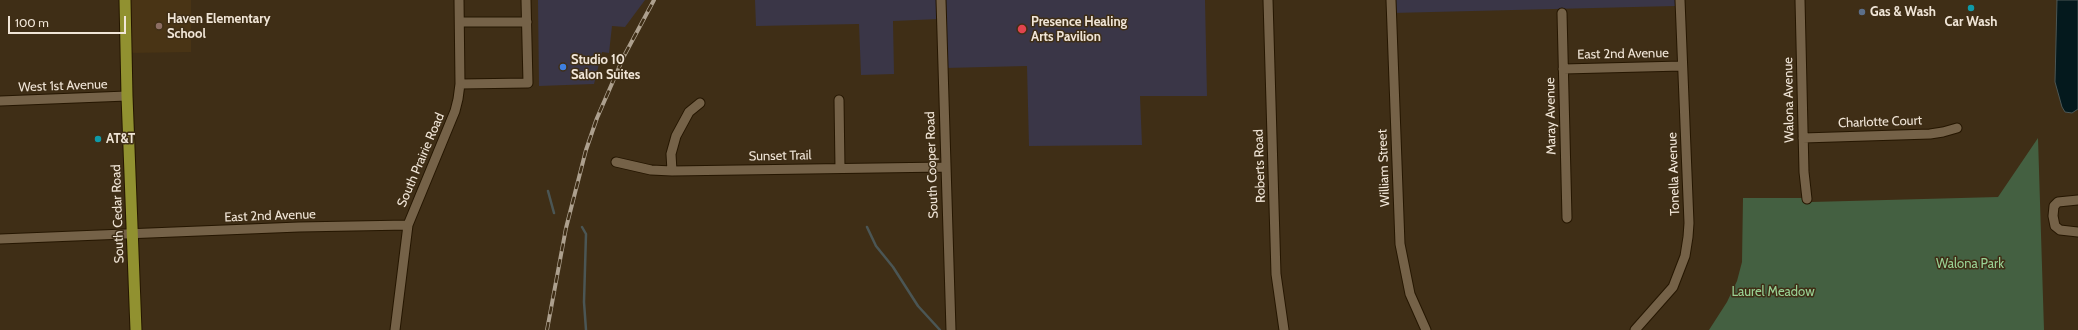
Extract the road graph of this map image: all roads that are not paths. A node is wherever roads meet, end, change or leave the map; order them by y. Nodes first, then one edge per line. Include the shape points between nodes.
1 (126, 0) edge
2 (459, 0) edge
3 (526, 0) edge
4 (941, 0) edge
5 (1268, 0) edge
6 (1391, 0) edge
7 (1680, 0) edge
8 (1800, 0) edge
9 (1562, 13) dead end
10 (460, 22) junction
11 (527, 22) junction
12 (1682, 66) junction
13 (1563, 69) junction
14 (460, 84) junction
15 (127, 96) junction
16 (839, 100) dead end
17 (0, 102) edge
18 (700, 103) dead end
19 (1957, 128) dead end
20 (1803, 138) junction
21 (616, 162) dead end
22 (945, 167) junction
23 (840, 168) junction
24 (672, 171) junction
25 (1807, 199) dead end
26 (2078, 200) edge
27 (1567, 218) dead end
28 (408, 225) junction
29 (2078, 232) edge
30 (133, 234) junction
31 (0, 239) edge
32 (136, 330) edge
33 (395, 330) edge
34 (950, 330) edge
35 (1284, 330) edge
36 (1426, 330) edge
37 (1635, 330) edge

1 - 15 main road, South Cedar Road
2 - 10 street, South Prairie Road
3 - 11 street
4 - 22 street, South Cooper Road
5 - 35 street, Roberts Road via 1276,274
6 - 36 street, William Street via 1400,244 1410,294
7 - 12 street, Tonella Avenue
8 - 20 street, Walona Avenue
9 - 13 street, Maray Avenue
10 - 11 street
10 - 14 street, South Prairie Road
11 - 14 street via 528,83
12 - 13 street, East 2nd Avenue
12 - 37 street, Tonella Avenue via 1689,223 1685,256 1672,286
13 - 27 street, Maray Avenue
14 - 28 street, South Prairie Road via 455,111
15 - 17 street, West 1st Avenue
15 - 30 main road, South Cedar Road
16 - 23 street
18 - 24 street via 689,112 676,136 671,154
19 - 20 street, Charlotte Court via 1930,134
20 - 25 street, Walona Avenue
21 - 24 street, Sunset Trail via 651,170
22 - 23 street, Sunset Trail
22 - 34 street, South Cooper Road
23 - 24 street, Sunset Trail
26 - 29 street via 2058,202 2054,206 2053,216 2055,226 2060,230
28 - 30 street, East 2nd Avenue
28 - 33 street, South Prairie Road
30 - 31 street, East 2nd Avenue
30 - 32 main road, South Cedar Road

